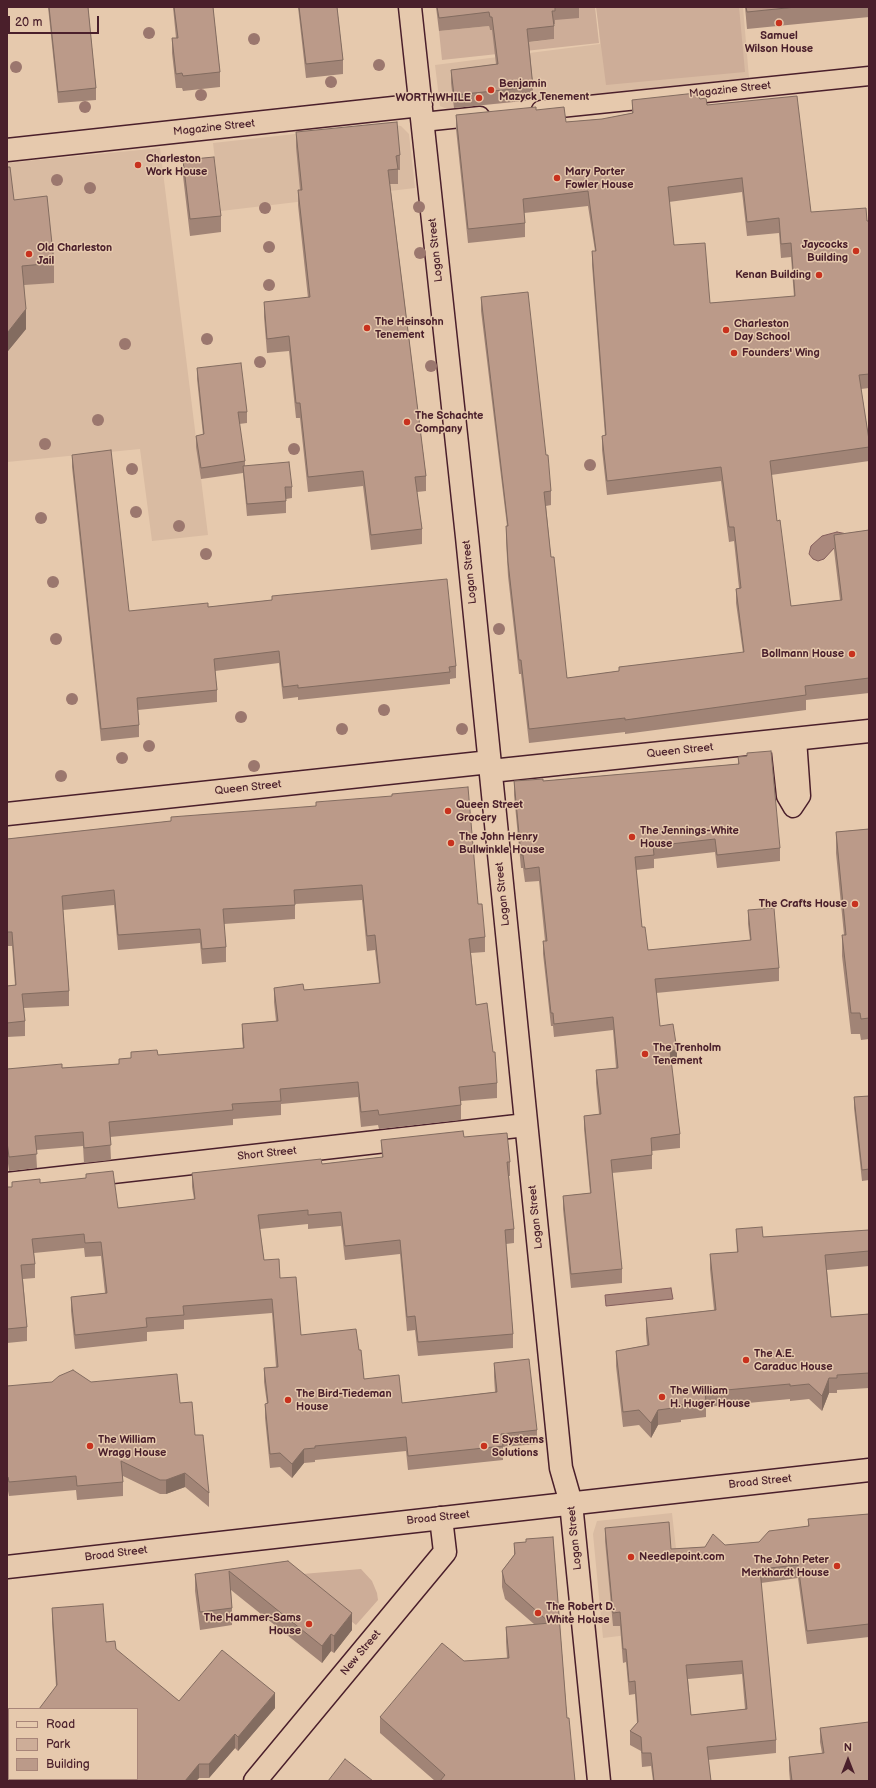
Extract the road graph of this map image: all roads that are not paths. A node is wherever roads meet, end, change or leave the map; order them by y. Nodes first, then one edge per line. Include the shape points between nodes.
1 (410, 7) edge
2 (869, 76) edge
3 (524, 111) edge
4 (422, 113) junction
5 (493, 115) edge
6 (7, 150) edge
7 (869, 731) edge
8 (490, 767) junction
9 (7, 814) edge
10 (526, 1125) junction
11 (7, 1184) edge
12 (869, 1470) edge
13 (571, 1503) junction
14 (441, 1518) junction
15 (7, 1567) edge
16 (255, 1781) edge
17 (599, 1781) edge

1 - 4 street, Logan Street
2 - 3 lane, Magazine Street
4 - 5 lane, Magazine Street
4 - 6 street, Magazine Street
4 - 8 street, Logan Street
7 - 8 street, Queen Street
8 - 9 street, Queen Street
8 - 10 street, Logan Street
10 - 11 street, Short Street
10 - 13 street, Logan Street via 561,1468
12 - 13 street, Broad Street
13 - 14 street, Broad Street
13 - 17 street, Logan Street
14 - 15 street, Broad Street
14 - 16 street, New Street via 446,1552

